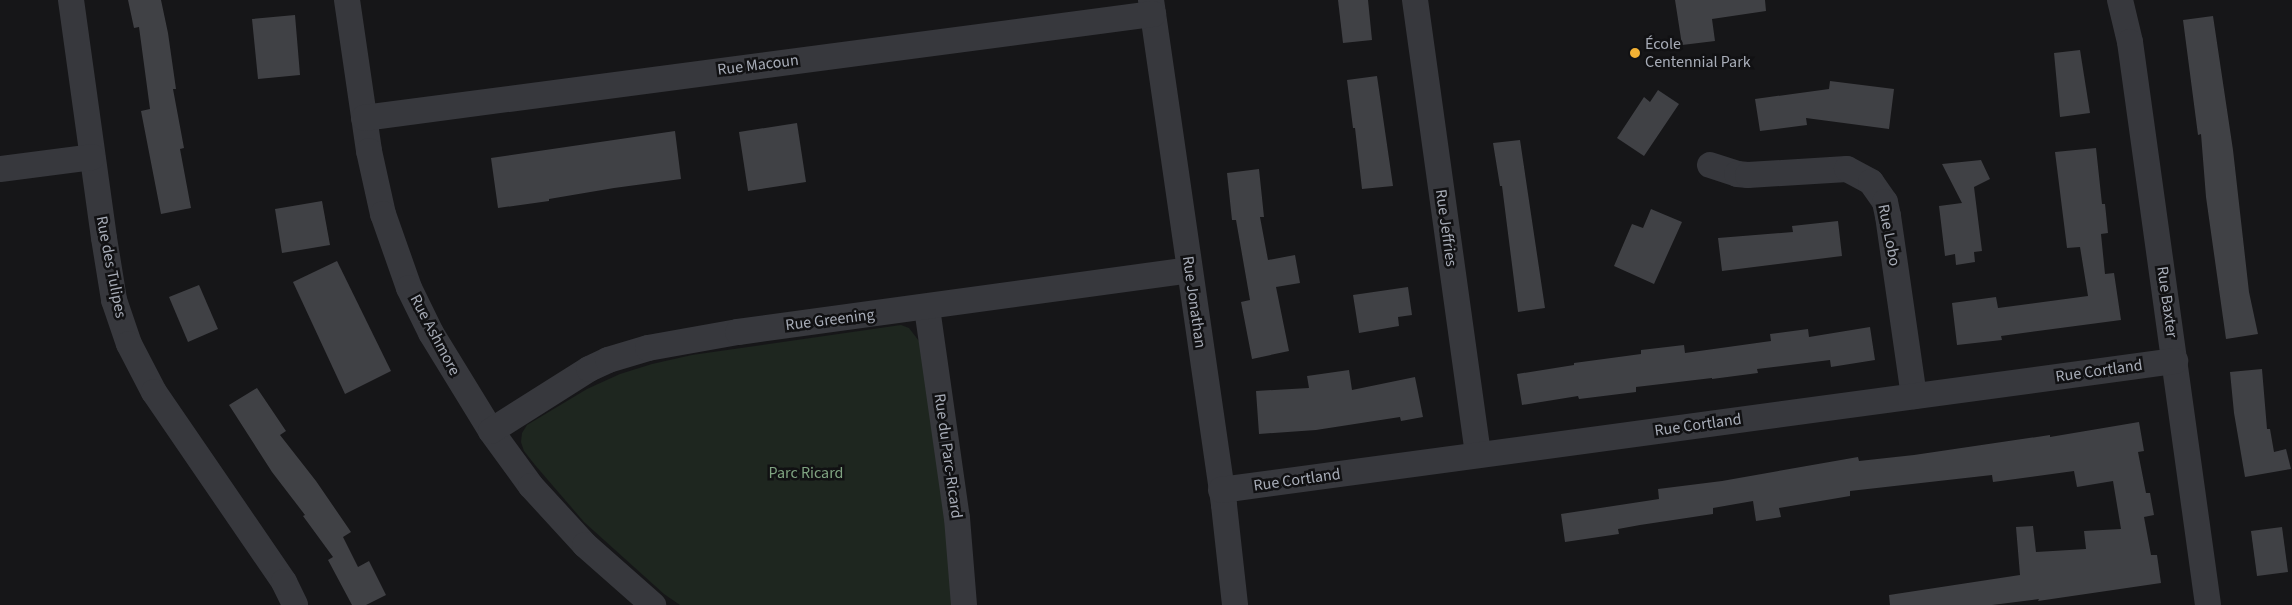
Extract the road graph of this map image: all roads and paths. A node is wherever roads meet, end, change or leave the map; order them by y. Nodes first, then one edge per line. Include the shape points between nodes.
1 (71, 0) edge
2 (347, 0) edge
3 (1415, 0) edge
4 (2120, 0) edge
5 (1152, 7) edge
6 (364, 118) junction
7 (92, 157) junction
8 (1710, 165) dead end
9 (0, 169) edge
10 (1189, 270) junction
11 (927, 308) junction
12 (2175, 361) junction
13 (1914, 396) junction
14 (491, 431) junction
15 (1478, 455) junction
16 (1221, 490) junction
17 (294, 605) edge
18 (653, 605) edge
19 (964, 605) edge
20 (1235, 605) edge
21 (2208, 605) edge

1 - 7 street, Rue des Tulipes
2 - 6 street, Rue Ashmore
3 - 15 street, Rue Jeffries
4 - 12 street, Rue Baxter via 2130,42
5 - 6 street, Rue Macoun
5 - 10 street, Rue Jonathan
6 - 14 street, Rue Ashmore via 383,214 409,288 445,358
7 - 9 street
7 - 17 street, Rue des Tulipes via 114,300 129,344 154,392 284,582
8 - 13 street, Rue Lobo via 1748,176 1847,169 1874,186 1885,202 1888,216
10 - 11 street, Rue Greening
10 - 16 street, Rue Jonathan
11 - 14 street, Rue Greening via 698,338 627,353 589,368
11 - 19 street, Rue du Parc-Ricard via 957,518
12 - 13 street, Rue Cortland
12 - 21 street, Rue Baxter
13 - 15 street, Rue Cortland
14 - 18 street, Rue Ashmore via 531,486 564,523
15 - 16 street, Rue Cortland
16 - 20 street, Rue Jonathan

